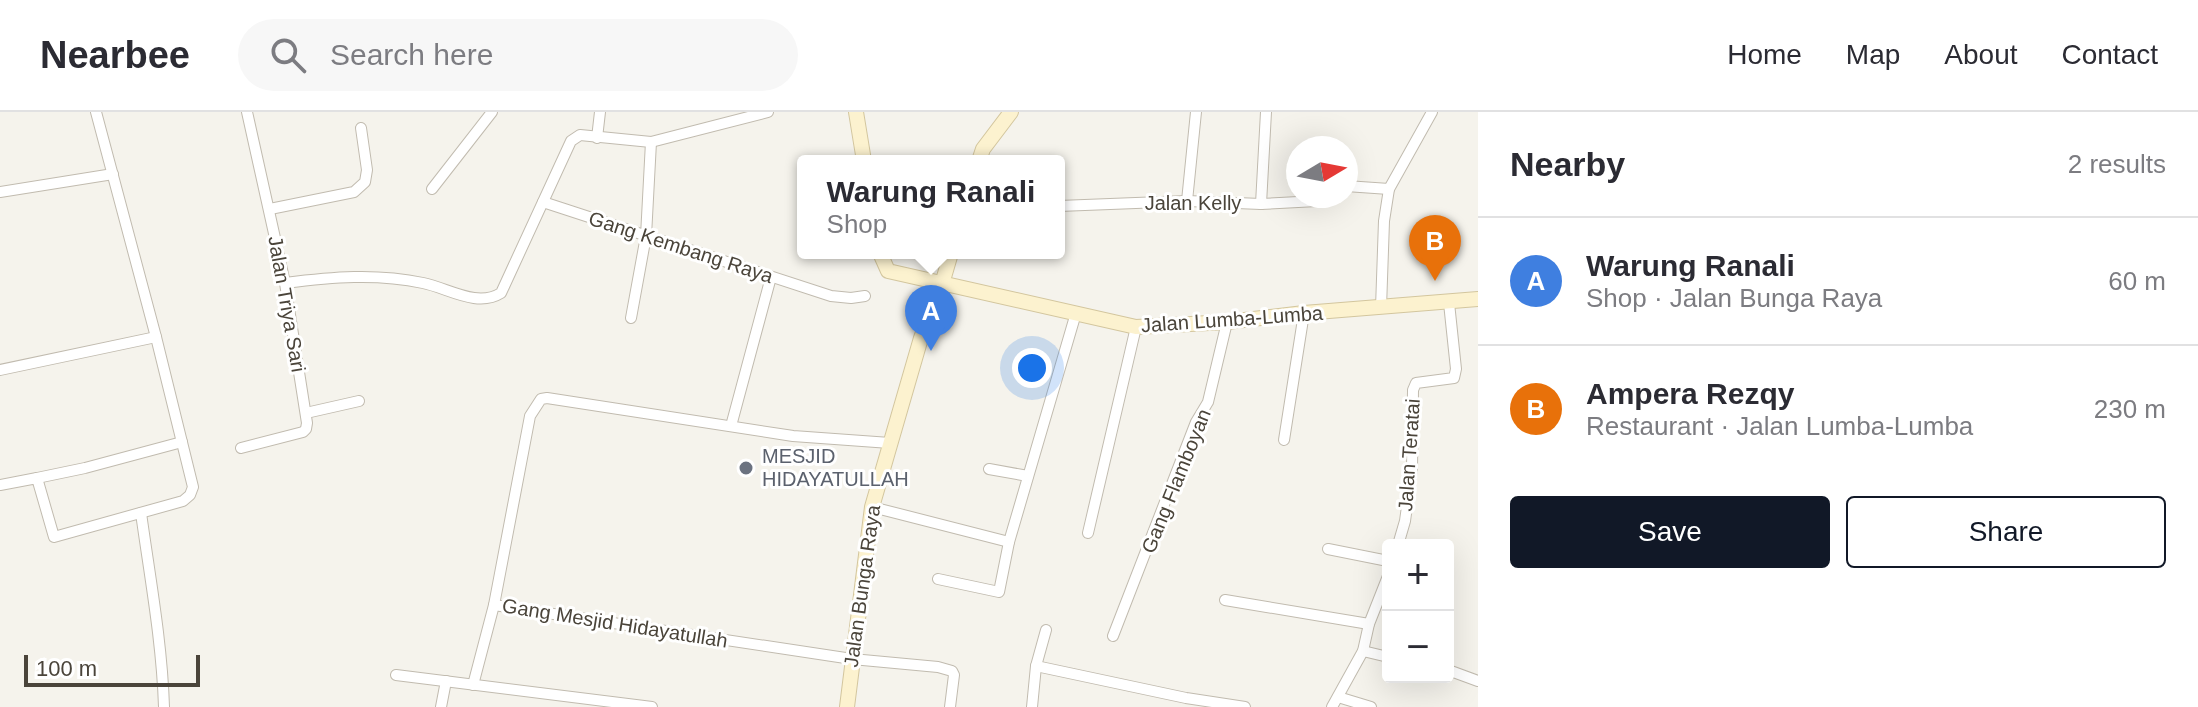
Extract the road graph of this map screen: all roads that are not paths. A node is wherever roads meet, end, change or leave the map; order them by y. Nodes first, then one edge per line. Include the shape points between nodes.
1 (96, 112) edge
2 (247, 112) edge
3 (492, 112) edge
4 (600, 112) edge
5 (768, 112) edge
6 (856, 112) edge
7 (1011, 112) edge
8 (1196, 112) edge
9 (1266, 112) edge
10 (1432, 112) edge
11 (361, 128) dead end
12 (597, 138) junction
13 (651, 142) junction
14 (863, 155) edge
15 (981, 155) edge
16 (113, 174) junction
17 (1358, 187) edge
18 (432, 189) dead end
19 (1389, 189) junction
20 (0, 192) edge
21 (1187, 201) junction
22 (543, 202) junction
23 (1286, 203) edge
24 (1261, 204) junction
25 (1065, 206) edge
26 (270, 209) junction
27 (646, 236) junction
28 (883, 259) edge
29 (949, 259) edge
30 (771, 277) junction
31 (285, 283) junction
32 (942, 284) junction
33 (865, 296) dead end
34 (1478, 299) edge
35 (1449, 303) junction
36 (1381, 308) junction
37 (1076, 313) junction
38 (1304, 313) junction
39 (631, 318) dead end
40 (1227, 322) junction
41 (1136, 327) junction
42 (156, 337) junction
43 (0, 370) edge
44 (359, 401) dead end
45 (306, 413) junction
46 (731, 426) junction
47 (1284, 440) dead end
48 (182, 442) junction
49 (890, 443) junction
50 (241, 448) dead end
51 (989, 469) dead end
52 (1028, 476) junction
53 (37, 478) junction
54 (0, 485) edge
55 (872, 507) junction
56 (141, 513) junction
57 (1088, 533) dead end
58 (1400, 539) edge
59 (1009, 542) junction
60 (1328, 549) dead end
61 (1382, 560) edge
62 (938, 579) dead end
63 (1382, 591) edge
64 (1225, 600) dead end
65 (494, 605) junction
66 (1369, 624) junction
67 (1046, 630) dead end
68 (1113, 636) dead end
69 (1363, 651) junction
70 (1382, 656) edge
71 (852, 659) junction
72 (1036, 666) junction
73 (1454, 672) edge
74 (396, 675) dead end
75 (446, 681) junction
76 (1478, 681) edge
77 (473, 685) junction
78 (1335, 702) edge
79 (164, 707) edge
80 (441, 707) edge
81 (652, 707) edge
82 (847, 707) edge
83 (950, 707) edge
84 (1032, 707) edge
85 (1245, 707) edge
86 (1371, 707) edge

1 - 16 street
2 - 26 street, Jalan Triya Sari
3 - 18 street
4 - 12 street
5 - 13 street
6 - 14 street
7 - 15 street
8 - 21 street
9 - 24 street
10 - 19 street
11 - 26 street via 367,170 365,182 354,192
12 - 13 street
12 - 22 street via 580,135 571,141
13 - 27 street
16 - 20 street
16 - 42 street
17 - 19 street
19 - 36 street
21 - 24 street, Jalan Kelly
21 - 25 street, Jalan Kelly
22 - 27 street, Gang Kembang Raya
22 - 31 street via 501,293 491,299 378,276
23 - 24 street, Jalan Kelly
26 - 31 street, Jalan Triya Sari
27 - 30 street, Gang Kembang Raya
27 - 39 street
28 - 32 street, Jalan Lumba-Lumba via 888,271
29 - 32 street, Jalan Bunga Raya
30 - 33 street, Gang Kembang Raya via 831,296
30 - 46 street
31 - 45 street, Jalan Triya Sari
32 - 37 street, Jalan Lumba-Lumba
32 - 49 street, Jalan Bunga Raya
34 - 35 street, Jalan Lumba-Lumba
35 - 36 street, Jalan Lumba-Lumba
35 - 58 street, Jalan Teratai via 1456,369 1454,378 1416,383 1413,390 1412,470
36 - 38 street, Jalan Lumba-Lumba
37 - 41 street, Jalan Lumba-Lumba
37 - 52 street
38 - 40 street, Jalan Lumba-Lumba
38 - 47 street
40 - 41 street, Jalan Lumba-Lumba
40 - 68 street, Gang Flamboyan via 1208,402
41 - 57 street
42 - 43 street
42 - 48 street
44 - 45 street
45 - 50 street via 303,432
46 - 49 street, Gang Mesjid Hidayatullah
46 - 65 street, Gang Mesjid Hidayatullah via 541,399 530,416
48 - 53 street
48 - 56 street via 193,487 190,495
49 - 55 street, Jalan Bunga Raya
51 - 52 street
52 - 59 street
53 - 54 street
53 - 56 street via 54,537
55 - 59 street
55 - 71 street, Jalan Bunga Raya
56 - 79 street
59 - 62 street via 999,592
60 - 61 street
63 - 66 street
64 - 66 street
65 - 71 street, Gang Mesjid Hidayatullah
65 - 77 street
66 - 69 street
67 - 72 street
69 - 70 street
69 - 78 street
71 - 82 street, Jalan Bunga Raya
71 - 83 street, Gang Mesjid Hidayatullah via 952,671
72 - 84 street
72 - 85 street
73 - 76 street
74 - 75 street
75 - 77 street
75 - 80 street
77 - 81 street
78 - 86 street

